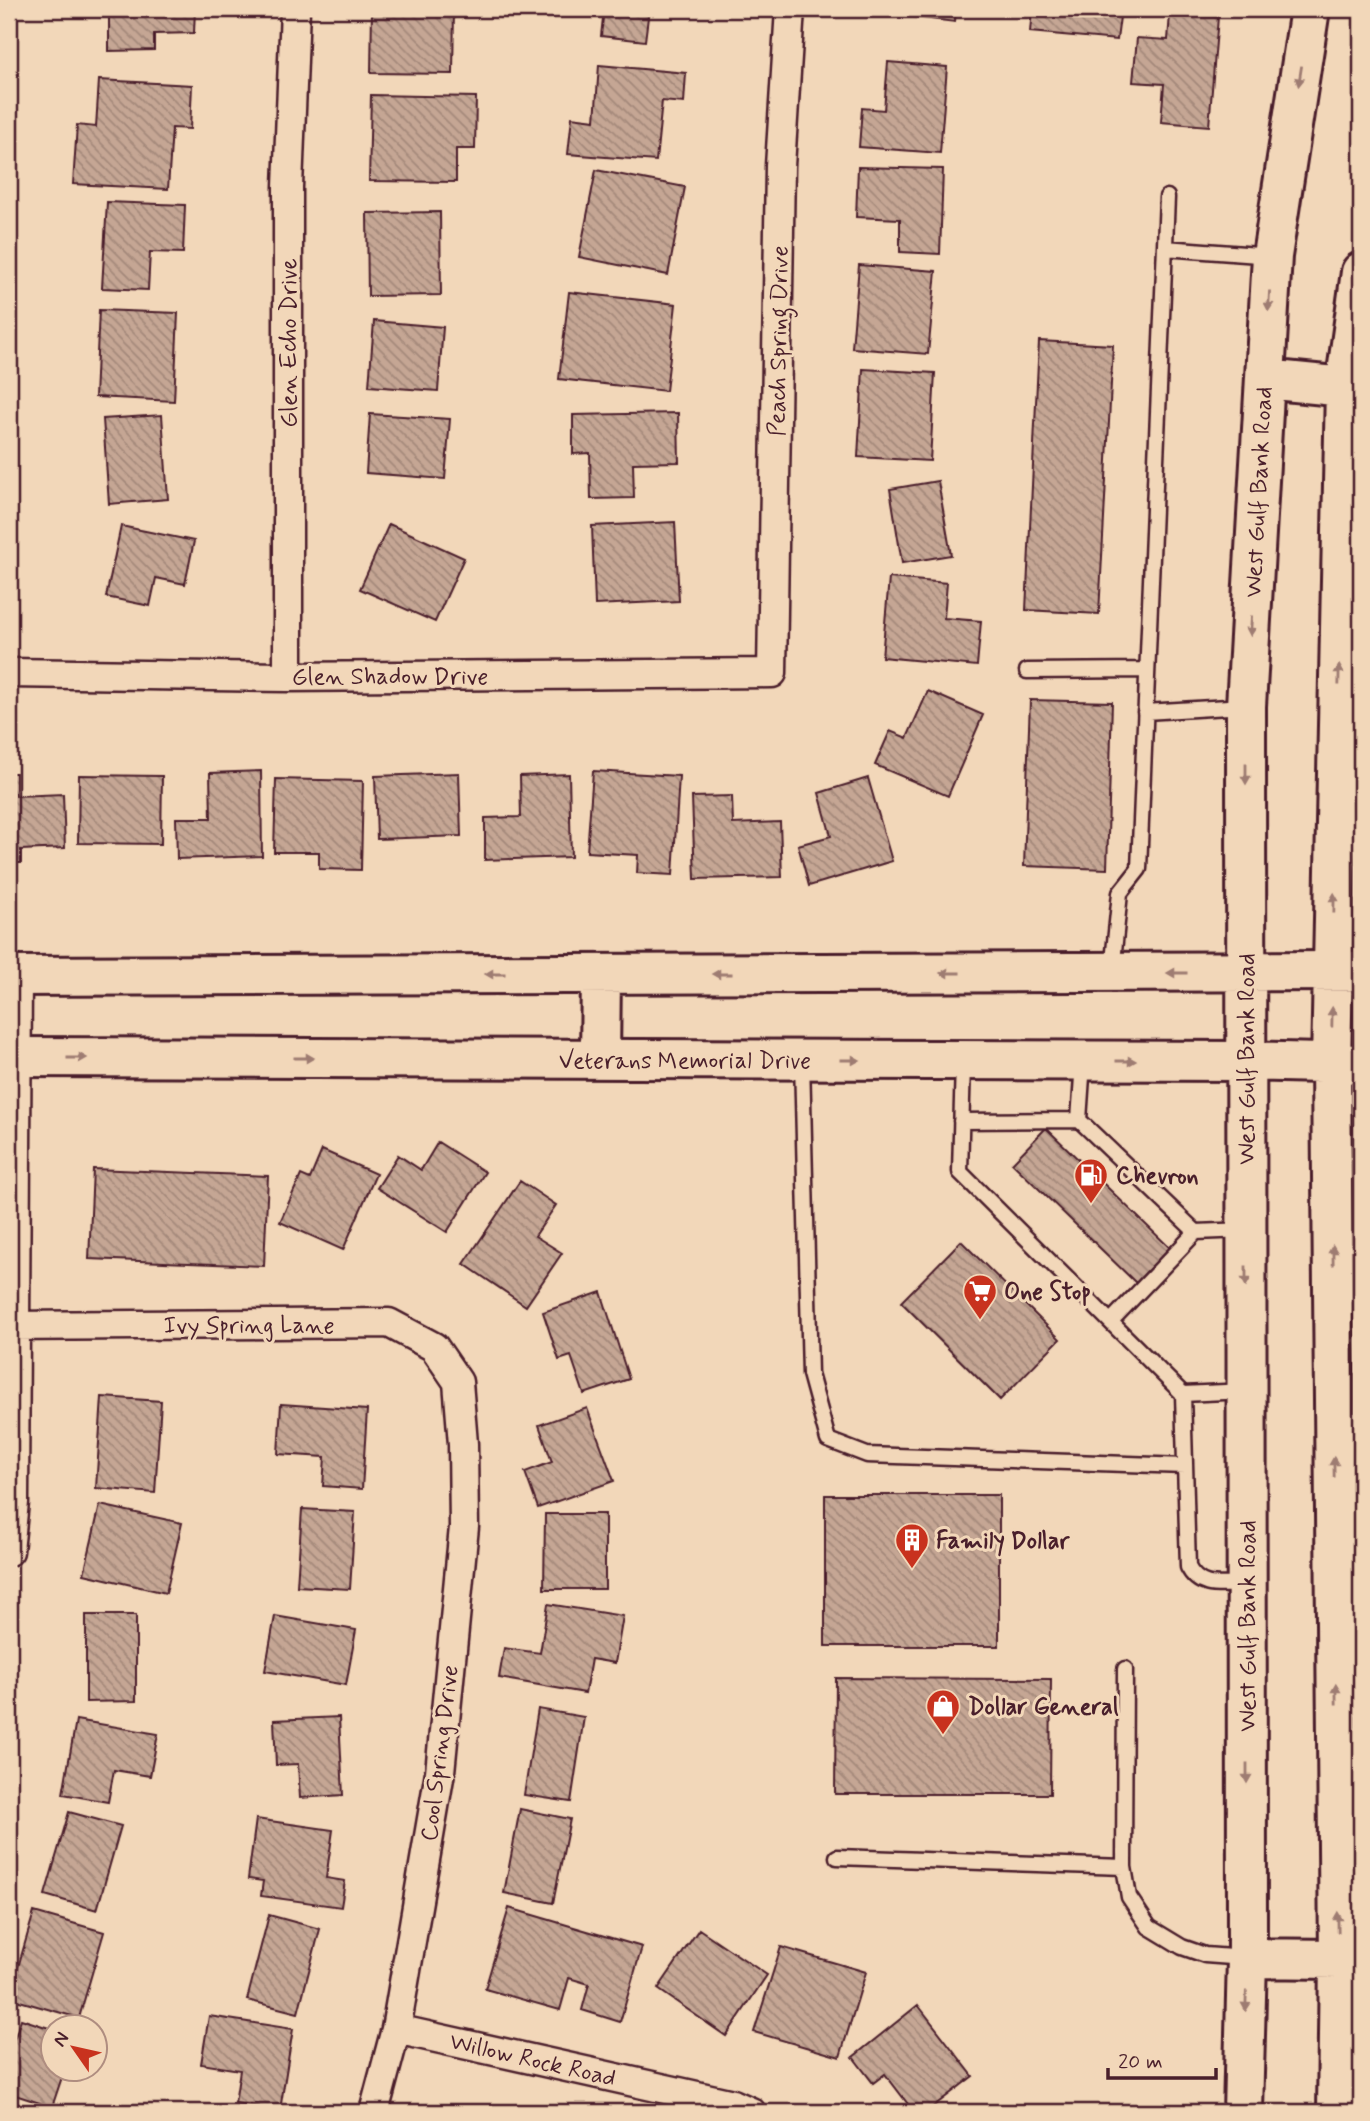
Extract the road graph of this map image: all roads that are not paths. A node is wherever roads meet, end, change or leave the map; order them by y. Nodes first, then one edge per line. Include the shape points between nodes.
1 (295, 9) edge
2 (790, 9) edge
3 (1310, 9) edge
4 (1167, 197) dead end
5 (1165, 248) junction
6 (1272, 256) junction
7 (1361, 272) edge
8 (1265, 379) junction
9 (1353, 388) edge
10 (1147, 670) junction
11 (1027, 671) dead end
12 (9, 673) edge
13 (772, 673) joint
14 (288, 677) junction
15 (1246, 706) junction
16 (1145, 712) junction
17 (1347, 971) edge
18 (1245, 972) junction
19 (1111, 973) junction
20 (601, 974) junction
21 (13, 976) edge
22 (12, 1057) edge
23 (600, 1059) junction
24 (802, 1060) junction
25 (963, 1060) junction
26 (1083, 1060) junction
27 (1246, 1061) junction
28 (1346, 1064) edge
29 (1079, 1120) junction
30 (961, 1121) junction
31 (1247, 1230) junction
32 (1196, 1232) junction
33 (1111, 1321) junction
34 (12, 1326) edge
35 (458, 1390) joint
36 (1246, 1391) junction
37 (1183, 1394) junction
38 (1348, 1420) edge
39 (1185, 1466) junction
40 (9, 1551) edge
41 (1247, 1584) junction
42 (1125, 1669) dead end
43 (837, 1857) dead end
44 (1124, 1867) junction
45 (1247, 1958) junction
46 (1339, 1959) junction
47 (396, 2029) junction
48 (374, 2112) edge
49 (751, 2112) edge
50 (1242, 2112) edge
51 (1337, 2112) edge

1 - 14 street, Glen Echo Drive via 288,187
2 - 13 street, Peach Spring Drive via 780,166
3 -> 6 main road, West Gulf Bank Road
4 - 5 lane
5 - 6 lane
5 - 10 lane
6 -> 8 main road, West Gulf Bank Road
7 - 9 main road
8 - 9 main road
8 -> 15 main road, West Gulf Bank Road
17 -> 9 main road via 1345,633
10 - 11 lane
10 - 16 lane
12 - 14 street, Glen Shadow Drive
13 - 14 street, Glen Shadow Drive
15 - 16 lane
15 -> 18 main road, West Gulf Bank Road
16 - 19 lane via 1139,869 1120,893
17 - 18 main road
28 -> 17 main road
18 -> 19 main road
18 - 27 main road, West Gulf Bank Road
19 -> 20 main road
20 -> 21 main road
20 - 23 main road
21 - 22 street
22 -> 23 main road, Veterans Memorial Drive
22 - 34 street
23 - 24 main road, Veterans Memorial Drive
24 -> 25 main road, Veterans Memorial Drive
24 - 39 lane via 810,1374 828,1440 867,1455
25 - 26 main road, Veterans Memorial Drive
25 - 30 lane
26 -> 27 main road, Veterans Memorial Drive
26 - 29 lane
27 - 28 main road, Veterans Memorial Drive
27 - 31 main road, West Gulf Bank Road
38 -> 28 main road
29 - 30 lane
29 - 32 lane
30 - 33 lane via 960,1172
31 - 32 lane
31 -> 36 main road, West Gulf Bank Road
32 - 33 lane
33 - 37 lane
34 - 35 street, Ivy Spring Lane via 389,1324 433,1347 458,1382
34 - 40 street via 14,1502
35 - 47 street, Cool Spring Drive via 464,1527 440,1772
36 - 37 lane
36 - 41 main road, West Gulf Bank Road
37 - 39 lane
46 -> 38 main road
39 - 41 lane via 1188,1567 1193,1577 1204,1583
41 -> 45 main road, West Gulf Bank Road
42 - 44 lane
43 - 44 lane
44 - 45 lane via 1129,1897 1149,1927 1205,1955
45 - 46 main road
45 -> 50 main road, West Gulf Bank Road
46 - 51 main road via 1344,2032
47 - 48 street, Cool Spring Drive
47 - 49 street, Willow Rock Road via 733,2104

